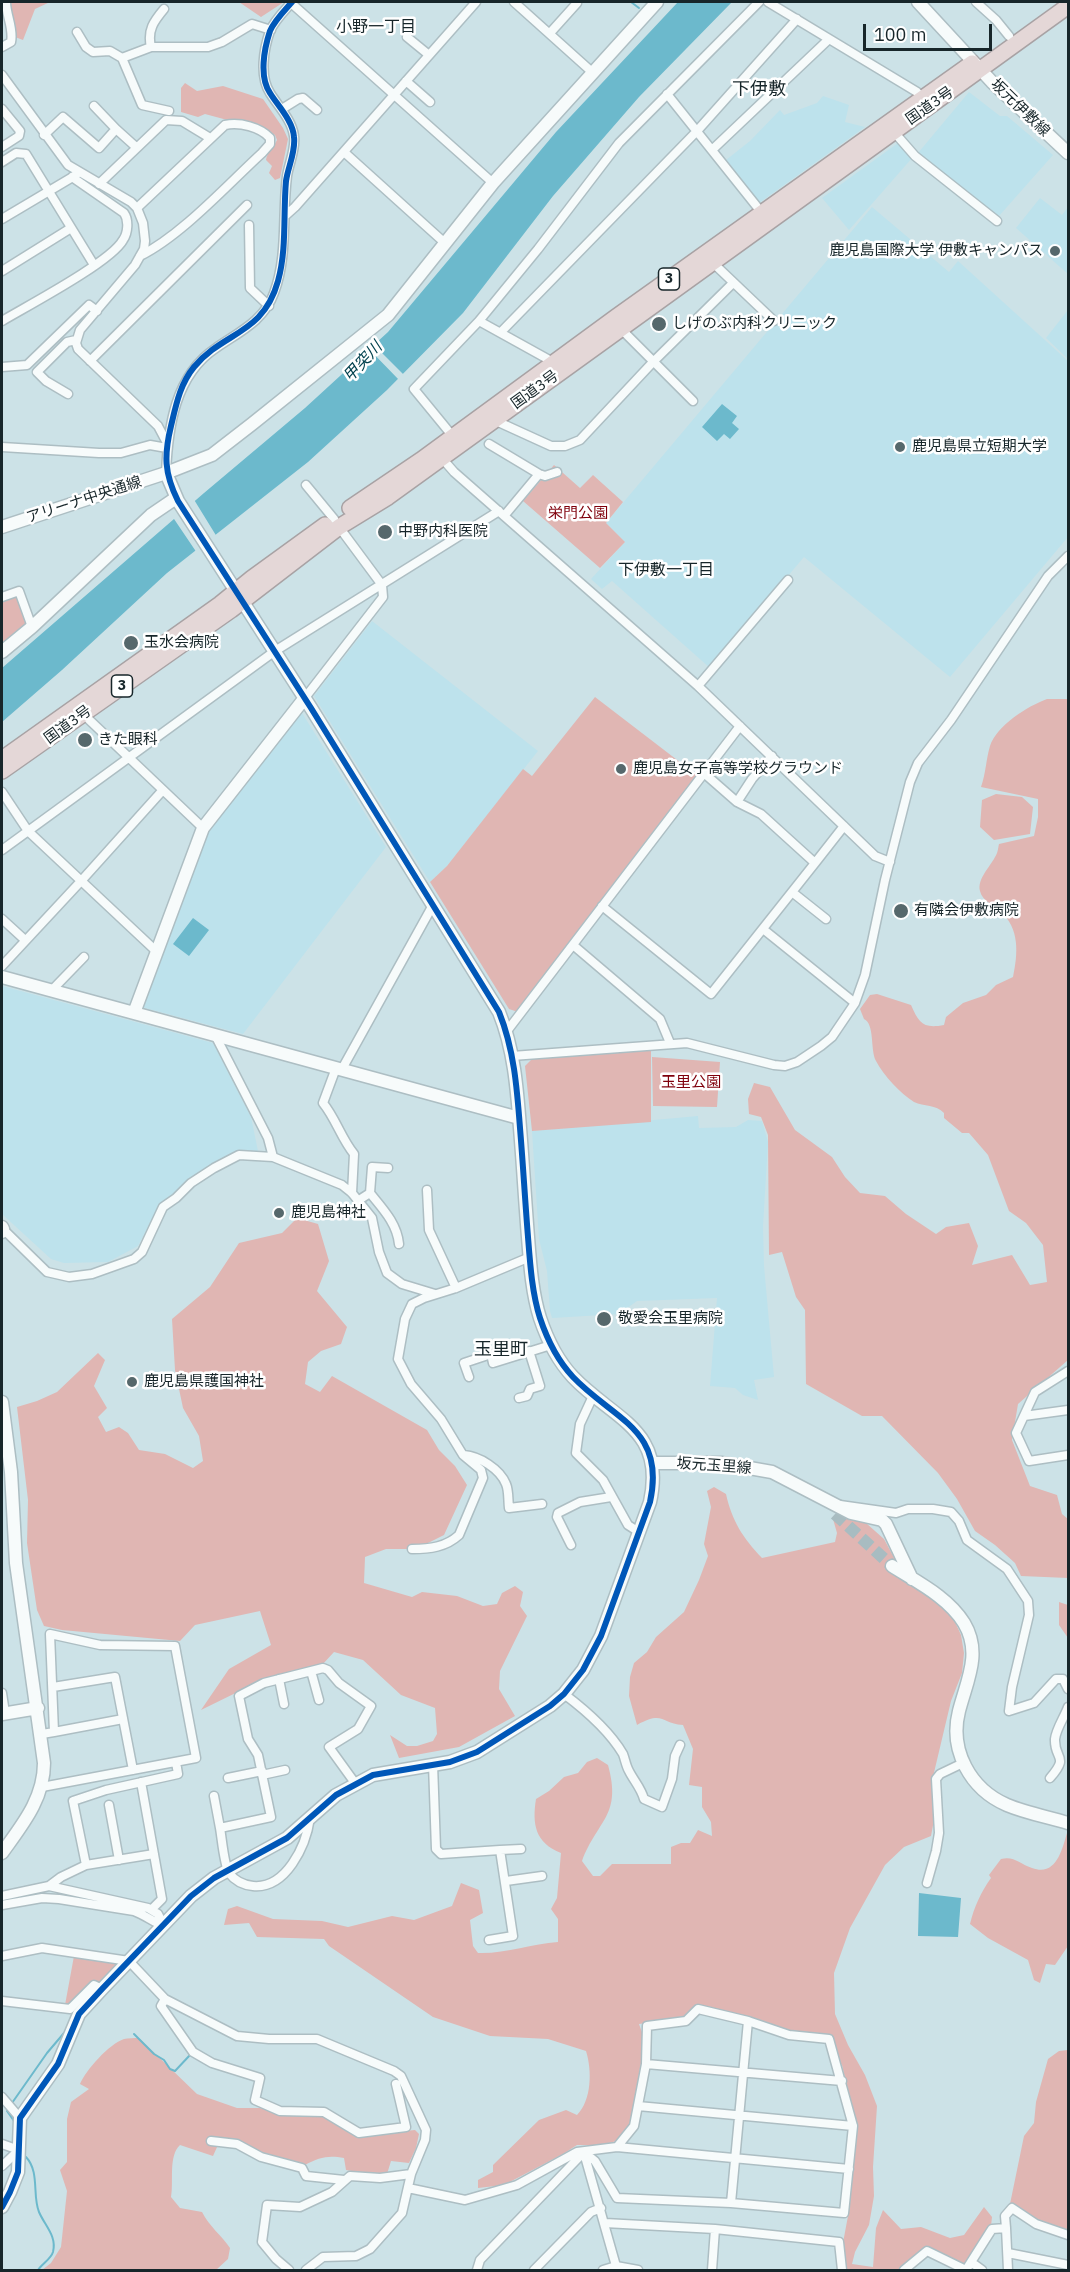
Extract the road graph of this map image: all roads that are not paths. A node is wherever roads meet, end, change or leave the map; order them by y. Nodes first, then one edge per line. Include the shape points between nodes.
1 (6, 2) edge
2 (291, 2) edge
3 (476, 2) edge
4 (514, 2) edge
5 (657, 2) edge
6 (759, 2) edge
7 (768, 2) edge
8 (918, 2) edge
9 (976, 2) edge
10 (1057, 2) edge
11 (577, 3) edge
12 (1068, 6) edge
13 (164, 9) dead end
14 (796, 19) junction
15 (271, 30) junction
16 (77, 32) dead end
17 (550, 33) junction
18 (407, 36) dead end
19 (1010, 36) junction
20 (829, 39) junction
21 (2, 47) edge
22 (151, 47) junction
23 (429, 55) junction
24 (122, 58) junction
25 (978, 66) junction
26 (592, 72) junction
27 (2, 75) edge
28 (406, 81) junction
29 (667, 94) junction
30 (394, 95) junction
31 (923, 98) junction
32 (430, 102) dead end
33 (94, 106) dead end
34 (2, 109) edge
35 (282, 109) junction
36 (317, 110) dead end
37 (169, 111) dead end
38 (116, 129) junction
39 (697, 131) junction
40 (894, 132) junction
41 (44, 135) junction
42 (210, 138) junction
43 (2, 147) edge
44 (136, 147) junction
45 (713, 149) junction
46 (1067, 149) edge
47 (344, 152) junction
48 (2, 162) edge
49 (76, 175) junction
50 (493, 183) junction
51 (99, 184) junction
52 (48, 190) junction
53 (247, 205) dead end
54 (137, 208) junction
55 (762, 213) junction
56 (285, 216) junction
57 (2, 219) edge
58 (997, 221) dead end
59 (249, 225) dead end
60 (71, 228) junction
61 (446, 244) junction
62 (140, 256) junction
63 (709, 258) junction
64 (94, 265) junction
65 (2, 271) edge
66 (733, 282) junction
67 (268, 306) junction
68 (98, 310) junction
69 (2, 321) edge
70 (479, 321) junction
71 (774, 321) dead end
72 (620, 328) junction
73 (501, 332) junction
74 (76, 340) junction
75 (90, 361) junction
76 (553, 362) junction
77 (653, 362) junction
78 (2, 367) edge
79 (68, 394) dead end
80 (693, 401) dead end
81 (494, 420) junction
82 (455, 440) junction
83 (489, 444) dead end
84 (167, 445) junction
85 (2, 447) edge
86 (438, 453) junction
87 (557, 472) dead end
88 (166, 473) junction
89 (539, 474) junction
90 (306, 485) dead end
91 (177, 499) junction
92 (501, 513) junction
93 (336, 523) junction
94 (2, 527) edge
95 (1068, 556) edge
96 (788, 580) dead end
97 (382, 585) junction
98 (239, 596) junction
99 (2, 597) edge
100 (32, 627) junction
101 (275, 651) junction
102 (2, 652) edge
103 (698, 686) junction
104 (304, 699) junction
105 (79, 710) junction
106 (740, 726) junction
107 (772, 756) junction
108 (2, 759) edge
109 (128, 759) junction
110 (2, 771) edge
111 (705, 774) junction
112 (162, 790) junction
113 (2, 792) edge
114 (737, 802) junction
115 (844, 826) junction
116 (203, 828) junction
117 (28, 831) junction
118 (2, 850) edge
119 (890, 862) junction
120 (815, 863) junction
121 (82, 880) junction
122 (792, 892) junction
123 (433, 905) junction
124 (602, 906) junction
125 (2, 919) edge
126 (826, 919) dead end
127 (763, 929) junction
128 (26, 940) junction
129 (573, 945) junction
130 (156, 951) junction
131 (84, 957) dead end
132 (2, 966) edge
133 (2, 977) edge
134 (52, 990) junction
135 (855, 1003) junction
136 (134, 1013) junction
137 (507, 1030) junction
138 (215, 1035) junction
139 (670, 1043) junction
140 (512, 1056) junction
141 (339, 1069) junction
142 (519, 1118) junction
143 (273, 1157) junction
144 (388, 1168) dead end
145 (427, 1190) dead end
146 (352, 1193) junction
147 (370, 1193) junction
148 (359, 1200) junction
149 (2, 1229) edge
150 (399, 1244) dead end
151 (530, 1257) junction
152 (456, 1288) junction
153 (435, 1294) junction
154 (551, 1345) junction
155 (529, 1351) junction
156 (1068, 1371) edge
157 (469, 1377) dead end
158 (593, 1396) junction
159 (519, 1398) dead end
160 (2, 1402) edge
161 (1068, 1410) edge
162 (1024, 1416) junction
163 (463, 1455) junction
164 (1068, 1455) edge
165 (652, 1463) junction
166 (611, 1497) junction
167 (7, 1499) edge
168 (542, 1504) dead end
169 (835, 1509) junction
170 (639, 1532) junction
171 (571, 1545) dead end
172 (412, 1549) dead end
173 (892, 1566) tunnel mouth
174 (912, 1579) junction
175 (311, 1671) junction
176 (279, 1679) junction
177 (53, 1687) junction
178 (1068, 1689) edge
179 (2, 1693) edge
180 (564, 1694) junction
181 (319, 1700) dead end
182 (284, 1704) dead end
183 (1068, 1707) edge
184 (38, 1708) junction
185 (3, 1714) edge
186 (123, 1719) junction
187 (48, 1733) junction
188 (680, 1744) dead end
189 (176, 1762) junction
190 (433, 1764) junction
191 (963, 1764) junction
192 (133, 1770) junction
193 (285, 1770) dead end
194 (262, 1773) junction
195 (228, 1778) dead end
196 (1050, 1778) dead end
197 (141, 1782) junction
198 (355, 1783) junction
199 (42, 1787) junction
200 (214, 1797) dead end
201 (109, 1805) dead end
202 (310, 1818) junction
203 (1068, 1823) edge
204 (220, 1828) junction
205 (521, 1849) dead end
206 (501, 1851) junction
207 (2, 1853) edge
208 (154, 1854) junction
209 (119, 1860) junction
210 (86, 1865) junction
211 (228, 1871) junction
212 (542, 1876) dead end
213 (506, 1881) junction
214 (927, 1884) dead end
215 (50, 1886) junction
216 (2, 1896) edge
217 (2, 1905) edge
218 (151, 1910) junction
219 (164, 1926) junction
220 (489, 1940) dead end
221 (2, 1956) edge
222 (129, 1961) junction
223 (102, 1989) junction
224 (165, 1999) junction
225 (2, 2001) edge
226 (748, 2021) junction
227 (646, 2064) junction
228 (742, 2074) junction
229 (842, 2082) junction
230 (396, 2084) dead end
231 (2, 2097) edge
232 (638, 2106) junction
233 (739, 2115) junction
234 (20, 2118) junction
235 (853, 2126) junction
236 (211, 2141) dead end
237 (2, 2144) edge
238 (617, 2147) junction
239 (19, 2150) junction
240 (584, 2152) junction
241 (735, 2159) junction
242 (2, 2166) edge
243 (849, 2169) junction
244 (411, 2174) junction
245 (344, 2180) junction
246 (408, 2188) junction
247 (731, 2203) junction
248 (2, 2207) edge
249 (601, 2208) junction
250 (605, 2223) junction
251 (1006, 2228) junction
252 (715, 2229) junction
253 (1068, 2235) edge
254 (1008, 2253) junction
255 (1068, 2265) edge
256 (616, 2266) junction
257 (967, 2268) edge
258 (289, 2271) edge
259 (306, 2271) edge
260 (477, 2271) edge
261 (534, 2271) edge
262 (603, 2271) edge
263 (638, 2271) edge
264 (712, 2271) edge
265 (842, 2271) edge
266 (904, 2271) edge
267 (982, 2271) edge
268 (1008, 2271) edge

1 - 21 street via 12,35 11,42
2 - 15 street
2 - 30 street
3 - 23 street
4 - 17 street
5 - 26 street, アリーナ中央通線
6 - 29 street
7 - 14 street
8 - 25 street, 坂元伊敷線
9 - 19 street
10 - 19 highway, 国道3号 / 3
11 - 17 street
12 - 25 highway, 国道3号 / 3
13 - 22 street via 148,36
14 - 20 street
14 - 39 street
15 - 22 street via 252,24 208,47
15 - 35 street via 264,73 268,90
16 - 24 street via 86,48 93,52 110,51
17 - 26 street
18 - 23 street
19 - 25 highway, 国道3号 / 3
20 - 31 street
20 - 45 street
22 - 24 street
23 - 28 street
24 - 37 street via 142,105
25 - 31 highway, 国道3号 / 3
25 - 40 highway, 国道3号 / 3
25 - 46 street, 坂元伊敷線
26 - 50 street, アリーナ中央通線
27 - 41 street
28 - 30 street
28 - 32 street
29 - 39 street
29 - 70 street via 620,143
30 - 47 street
30 - 50 street
31 - 55 highway, 国道3号 / 3
33 - 38 street
34 - 43 street via 20,131 19,136
35 - 36 street via 303,98
35 - 56 street via 295,138 287,174
38 - 41 street via 99,148 63,117
38 - 44 street
39 - 45 street
39 - 73 street
40 - 58 street via 915,156
40 - 63 highway, 国道3号 / 3
41 - 49 street
42 - 44 street via 182,121 171,119
42 - 54 street
42 - 62 street via 225,125 240,124 265,133 271,141 157,248
44 - 51 street
45 - 55 street
47 - 56 street
47 - 61 street
48 - 52 street via 16,153 26,154
49 - 51 street
49 - 52 street
49 - 64 street via 127,217 123,242
50 - 61 street, アリーナ中央通線
51 - 54 street
52 - 57 street
52 - 60 street
53 - 75 street
54 - 62 street via 145,232
55 - 63 highway, 国道3号 / 3
56 - 67 street via 280,273
59 - 67 street via 250,288
60 - 64 street
60 - 65 street
61 - 88 street, アリーナ中央通線 via 387,315 212,455
62 - 68 street
63 - 66 street
63 - 72 highway, 国道3号 / 3
63 - 76 highway, 国道3号 / 3
64 - 69 street
66 - 71 street
66 - 77 street
67 - 84 street via 248,328 215,348 194,367 181,388
68 - 74 street
68 - 78 street via 89,305 27,365
70 - 73 street
70 - 82 street via 414,389
72 - 77 street
72 - 81 highway, 国道3号 / 3
73 - 76 street
74 - 75 street
74 - 79 street via 67,342 37,372
75 - 84 street via 158,426
76 - 82 highway, 国道3号 / 3
77 - 80 street
77 - 81 street via 580,440 565,446 551,446
81 - 82 highway, 国道3号 / 3
82 - 86 highway, 国道3号 / 3
83 - 89 street
84 - 85 street via 121,453
84 - 88 street
86 - 92 street
86 - 93 highway, 国道3号 / 3
87 - 89 street
88 - 91 street
88 - 94 street, アリーナ中央通線
89 - 92 street
90 - 93 street
91 - 98 street
91 - 100 street via 151,515
92 - 97 street
92 - 103 street
93 - 97 street
93 - 98 highway, 国道3号 / 3
95 - 119 street via 1048,576 918,763
96 - 103 street
97 - 101 street
97 - 104 street via 383,597
98 - 101 street
98 - 105 highway, 国道3号 / 3
99 - 100 street via 19,591
100 - 102 street
101 - 104 street
101 - 109 street
103 - 106 street
104 - 116 street
104 - 123 street
105 - 108 highway, 国道3号 / 3
105 - 109 street
105 - 110 highway, 国道3号 / 3
106 - 107 street
106 - 111 street
107 - 114 street
107 - 115 street
109 - 112 street
109 - 117 street
111 - 114 street
111 - 124 street
112 - 116 street
112 - 121 street
113 - 117 street
114 - 120 street via 761,814
115 - 119 street via 875,856
115 - 120 street
116 - 130 street
117 - 118 street
117 - 121 street
119 - 135 street
120 - 122 street
121 - 128 street
121 - 130 street
122 - 126 street
122 - 127 street
123 - 137 street
123 - 141 street
124 - 127 street via 711,994
124 - 129 street
125 - 128 street
127 - 135 street
128 - 132 street
129 - 137 street
129 - 139 street via 660,1019
130 - 136 street
131 - 134 street
133 - 134 street
134 - 136 street
135 - 139 street via 832,1037 808,1057 785,1066 687,1043
136 - 138 street
137 - 140 street
138 - 141 street
138 - 143 street via 268,1138
139 - 140 street
140 - 142 street
141 - 142 street
141 - 146 street via 323,1103 354,1154
142 - 151 street
143 - 146 street via 342,1185
143 - 149 street via 239,1155 214,1168 163,1207 142,1252 92,1274 69,1277 47,1272
144 - 147 street via 372,1167
145 - 152 street via 429,1230
146 - 148 street
147 - 148 street
147 - 150 street via 390,1219
148 - 153 street via 372,1218 387,1273 402,1284
151 - 152 street
151 - 154 street via 539,1316
152 - 153 street
153 - 163 street via 412,1304 405,1319 398,1359 411,1384 441,1419
154 - 155 street
154 - 158 street via 571,1375
155 - 157 street via 493,1362 491,1354 465,1362
155 - 159 street via 540,1386
156 - 162 street via 1035,1392
158 - 165 street via 630,1424
158 - 166 street via 580,1424 576,1453 603,1480
160 - 167 street
161 - 162 street
162 - 164 street via 1016,1432 1029,1461
163 - 168 street via 472,1456 497,1472 506,1483 509,1508
163 - 172 street via 481,1470 483,1478 459,1535 442,1546
165 - 169 street, 坂元玉里線 via 721,1463 776,1473
165 - 170 street via 653,1489
166 - 170 street via 628,1525
166 - 171 street via 580,1502 558,1513
167 - 184 street
169 - 174 street, 坂元玉里線 via 882,1520
169 - 178 street via 951,1512 967,1540 1007,1569 1028,1601 1029,1615 1010,1711 1034,1704 1056,1679 1063,1679
170 - 180 street via 592,1656
173 - 174 street
174 - 191 street via 949,1604 969,1634 972,1669 957,1719
175 - 176 street
175 - 181 street
175 - 198 street via 328,1670 371,1706 358,1729 329,1747
176 - 182 street
176 - 194 street via 239,1696 248,1739 258,1755
177 - 186 street via 115,1677
177 - 187 street
177 - 189 street via 50,1634 100,1645 175,1646 196,1758
179 - 185 street
180 - 188 street via 591,1716 624,1755 627,1769 644,1799 662,1807
180 - 190 street via 477,1752
183 - 196 street via 1055,1739 1059,1767
184 - 185 street
184 - 187 street
186 - 187 street
186 - 192 street
187 - 199 street
189 - 192 street
189 - 197 street via 178,1774
190 - 198 street via 386,1771
190 - 206 street via 436,1849 441,1854
191 - 203 street via 981,1789 1007,1805
191 - 214 street via 936,1779 939,1833
192 - 199 street
193 - 194 street
194 - 195 street
194 - 204 street via 271,1817
197 - 208 street
197 - 210 street via 73,1801
198 - 202 street
199 - 207 street
200 - 204 street
201 - 209 street
202 - 211 street via 271,1849
202 - 211 street via 308,1834 279,1879 262,1886 245,1885
204 - 211 street
205 - 206 street
206 - 213 street
208 - 209 street
208 - 218 street via 162,1899
209 - 210 street
210 - 215 street
211 - 219 street via 191,1896
212 - 213 street
213 - 220 street via 513,1936
215 - 216 street
215 - 218 street
217 - 219 street via 59,1899 134,1911
218 - 219 street
219 - 222 street
221 - 222 street via 42,1948
222 - 223 street
222 - 224 street
223 - 225 street via 94,1985 70,2009
223 - 234 street via 80,2014 58,2064
224 - 230 street via 161,2006 194,2052 260,2078 255,2100 280,2110 324,2112 359,2133 406,2127
224 - 244 street via 237,2036 317,2039 394,2071 406,2082 426,2130
226 - 227 street via 698,2009 686,2021 647,2026
226 - 228 street
226 - 229 street via 789,2035 829,2039
227 - 228 street
227 - 232 street
228 - 229 street
228 - 233 street
229 - 235 street
231 - 234 street
232 - 233 street
232 - 238 street via 634,2126
233 - 235 street
233 - 241 street
234 - 239 street
235 - 243 street
236 - 245 street via 237,2144 261,2157 302,2168 306,2176
237 - 239 street
238 - 240 street
238 - 241 street
239 - 242 street
239 - 248 street via 18,2172
240 - 246 street via 577,2152 517,2185 465,2200
240 - 247 street via 595,2161 617,2198
240 - 249 street
240 - 260 street via 480,2260
241 - 243 street
241 - 247 street
243 - 247 street via 844,2213
244 - 245 street via 350,2176
244 - 246 street
245 - 258 street via 332,2192 300,2207 267,2205 262,2242
246 - 259 street via 399,2218 370,2249 356,2256 323,2257
249 - 250 street
249 - 261 street via 591,2212
250 - 252 street
250 - 256 street
251 - 253 street via 1005,2216 1012,2208 1036,2224
251 - 254 street
251 - 257 street via 992,2229
252 - 264 street
252 - 265 street via 839,2242
254 - 255 street
254 - 268 street
256 - 262 street
256 - 263 street
257 - 266 street via 927,2251
257 - 267 street

